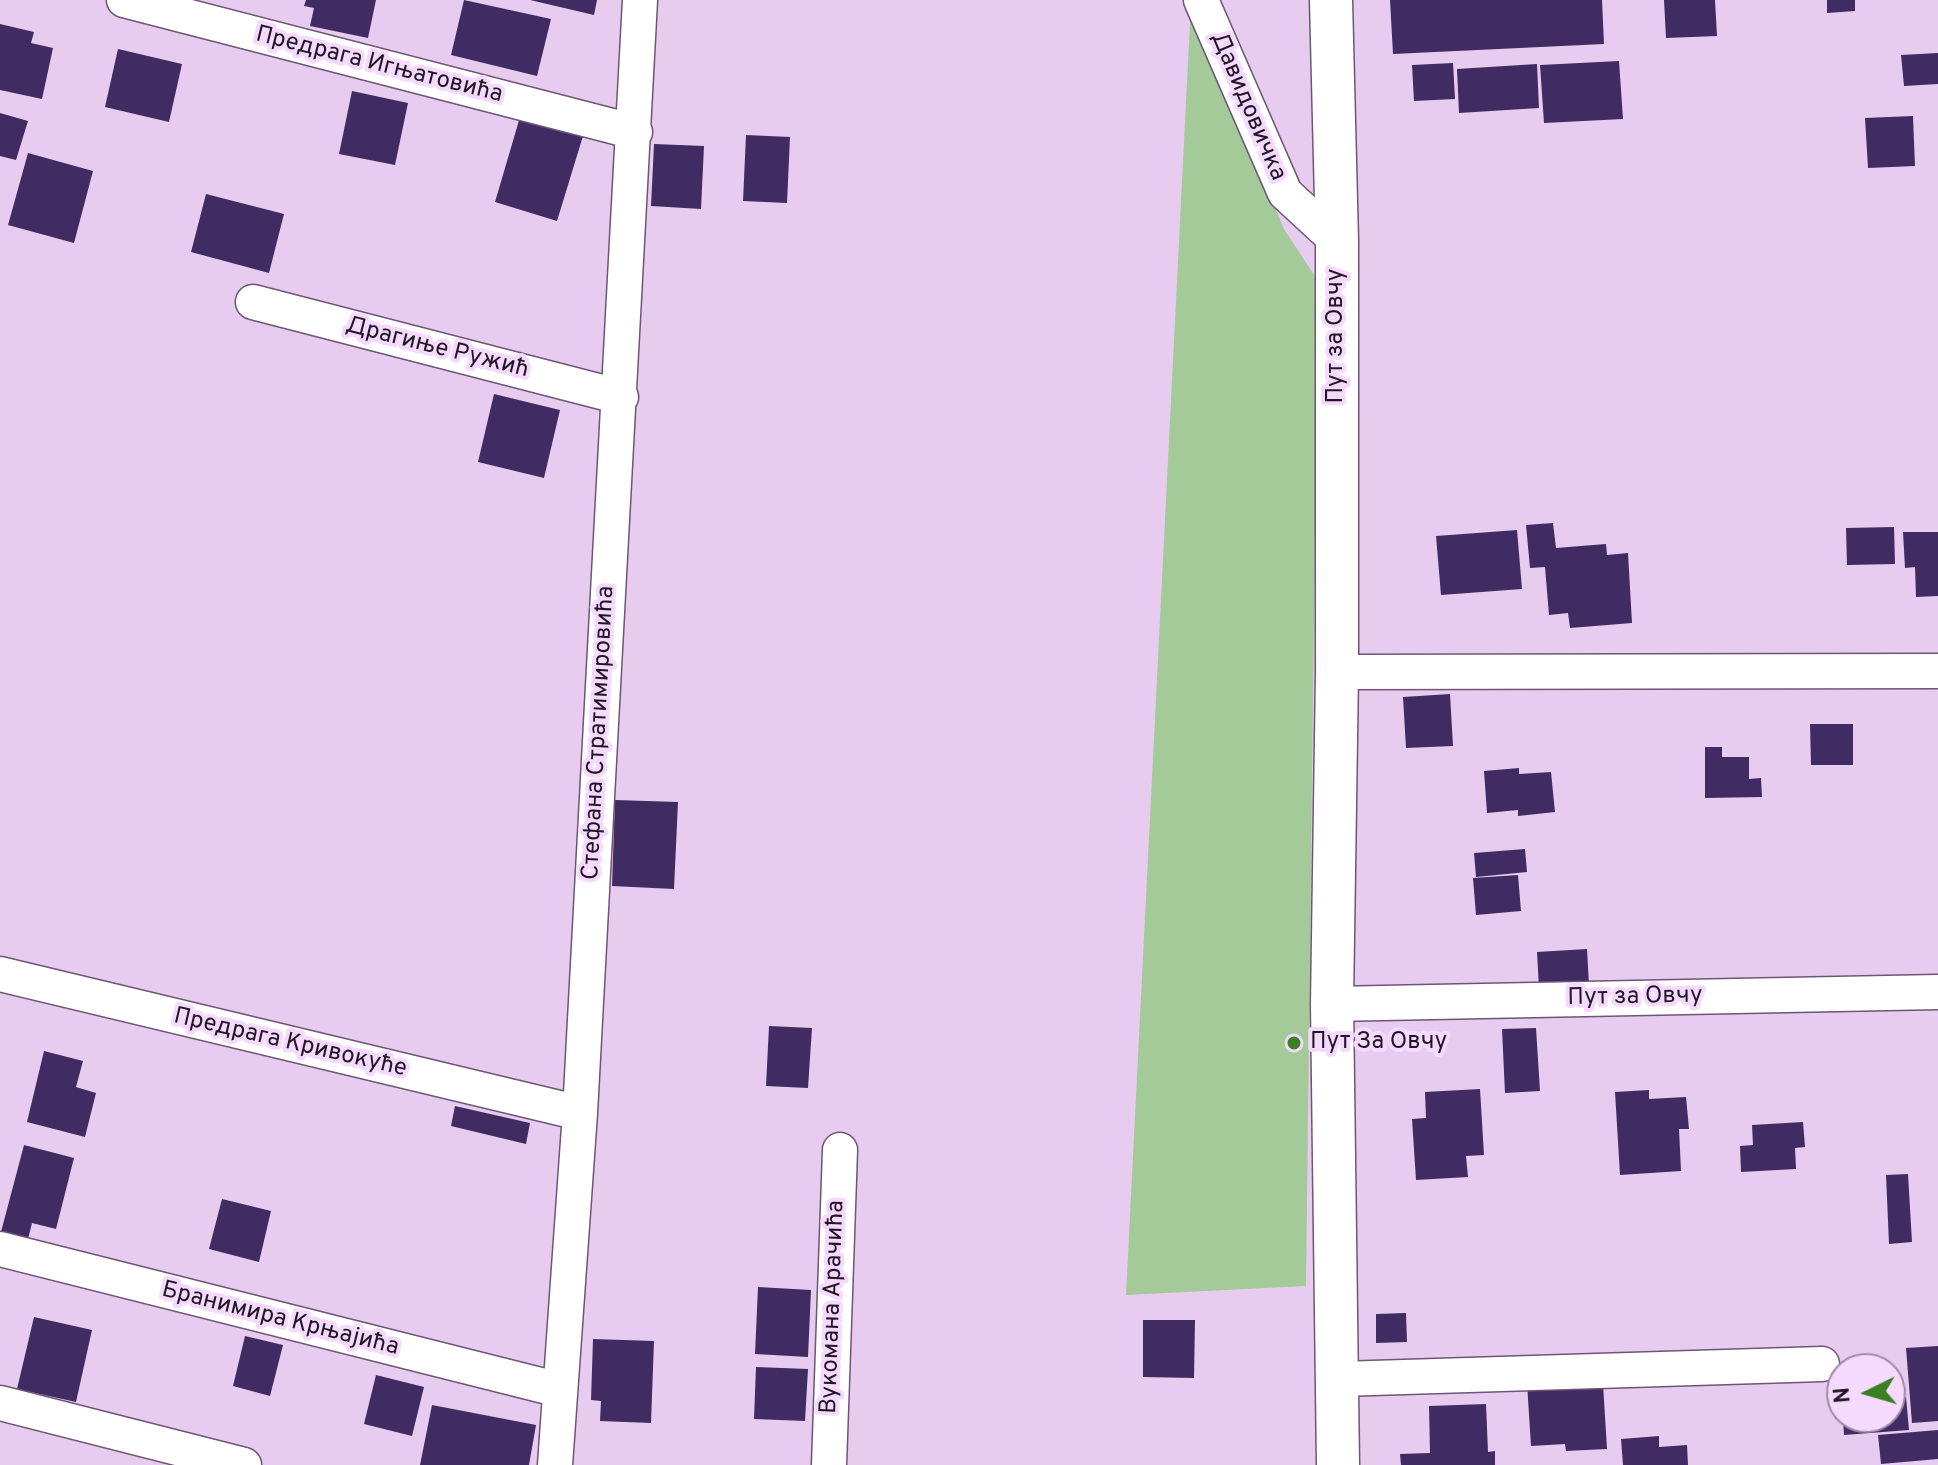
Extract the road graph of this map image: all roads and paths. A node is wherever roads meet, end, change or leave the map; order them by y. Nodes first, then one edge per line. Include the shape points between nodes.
1 (124, 0) edge
2 (640, 0) edge
3 (1201, 0) edge
4 (1331, 0) edge
5 (635, 132) junction
6 (1337, 241) junction
7 (253, 302) dead end
8 (621, 397) junction
9 (1938, 671) edge
10 (1337, 672) junction
11 (0, 974) edge
12 (1938, 992) edge
13 (1332, 1004) junction
14 (580, 1113) junction
15 (840, 1150) dead end
16 (0, 1249) edge
17 (1822, 1364) dead end
18 (1340, 1379) junction
19 (560, 1390) junction
20 (0, 1403) edge
21 (244, 1465) edge
22 (555, 1465) edge
23 (829, 1465) edge
24 (1338, 1465) edge

1 - 5 street, Предрага Игњатовића
2 - 5 street, Стефана Стратимировића
3 - 6 street, Давидовичка via 1285,193
4 - 6 street, Пут за Овчу
5 - 8 street, Стефана Стратимировића
6 - 10 street, Пут за Овчу
7 - 8 street, Драгиње Ружић
8 - 14 street, Стефана Стратимировића
9 - 10 street
10 - 13 street, Пут за Овчу
11 - 14 street, Предрага Кривокуће
12 - 13 street, Пут за Овчу
13 - 18 street, Пут за Овчу
14 - 19 street, Стефана Стратимировића
15 - 23 street, Вукомана Арачића
16 - 19 street, Бранимира Крњајића
17 - 18 street
18 - 24 street, Пут за Овчу
19 - 22 street, Стефана Стратимировића
20 - 21 street

